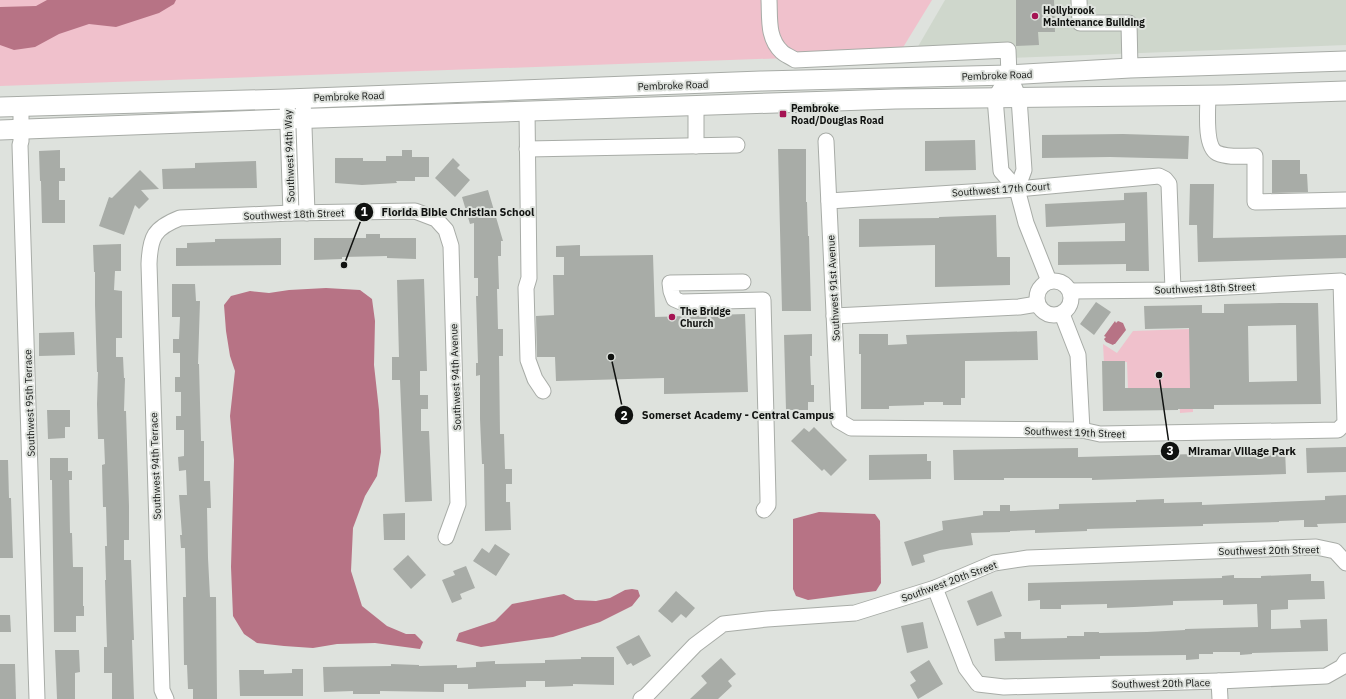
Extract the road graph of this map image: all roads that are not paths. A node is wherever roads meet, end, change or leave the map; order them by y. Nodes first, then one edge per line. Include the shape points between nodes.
1 (769, 0) edge
2 (1079, 0) edge
3 (1346, 61) edge
4 (1130, 68) junction
5 (1009, 75) junction
6 (695, 84) junction
7 (1346, 91) edge
8 (1208, 95) junction
9 (295, 98) junction
10 (995, 98) junction
11 (1019, 98) junction
12 (696, 106) junction
13 (21, 107) junction
14 (0, 108) edge
15 (527, 111) junction
16 (296, 118) junction
17 (0, 130) edge
18 (21, 130) junction
19 (826, 141) dead end
20 (737, 145) dead end
21 (696, 146) junction
22 (527, 149) junction
23 (1017, 189) junction
24 (1346, 200) edge
25 (829, 201) junction
26 (291, 213) junction
27 (307, 213) junction
28 (436, 219) joint
29 (156, 233) joint
30 (1049, 281) junction
31 (743, 282) dead end
32 (1173, 290) junction
33 (1070, 291) junction
34 (1037, 304) junction
35 (1062, 314) junction
36 (834, 316) junction
37 (543, 392) dead end
38 (1345, 423) joint
39 (850, 428) joint
40 (1082, 430) junction
41 (764, 510) dead end
42 (446, 537) dead end
43 (1346, 563) edge
44 (935, 588) junction
45 (1344, 664) edge
46 (1219, 681) junction
47 (37, 699) edge
48 (166, 699) edge
49 (641, 699) edge
50 (1220, 699) edge

1 - 5 street via 770,32 782,52 795,60 1008,50
2 - 4 street via 1080,23 1129,22
3 - 4 main road, Pembroke Road
4 - 5 main road, Pembroke Road
5 - 6 main road, Pembroke Road
5 - 10 street
5 - 11 street
6 - 9 main road, Pembroke Road
6 - 12 main road
7 - 8 main road, Pembroke Road
8 - 11 main road, Pembroke Road
8 - 24 street via 1208,134 1211,147 1217,153 1230,156 1255,156 1256,202
9 - 13 main road, Pembroke Road
9 - 16 street, Southwest 94th Way
10 - 11 main road, Pembroke Road
10 - 12 main road, Pembroke Road
10 - 23 street via 1001,171
11 - 23 street via 1024,170
12 - 15 main road, Pembroke Road
12 - 21 street
13 - 14 main road, Pembroke Road
13 - 18 street, Southwest 95th Terrace
15 - 16 main road, Pembroke Road
15 - 22 street
16 - 18 main road, Pembroke Road
16 - 26 street, Southwest 94th Way
16 - 27 street, Southwest 94th Way
17 - 18 main road, Pembroke Road
18 - 47 street, Southwest 95th Terrace
19 - 25 street, Southwest 91st Avenue
20 - 21 street
21 - 22 street
22 - 37 street via 528,360
23 - 25 street, Southwest 17th Court
23 - 30 street via 1026,223
23 - 32 street, Southwest 17th Court via 1159,176 1170,184
25 - 36 street, Southwest 91st Avenue
26 - 27 street, Southwest 18th Street
26 - 29 street, Southwest 18th Street via 180,218 166,224
27 - 28 street, Southwest 18th Street via 415,211
28 - 42 street, Southwest 94th Avenue via 446,230 451,246 458,504
29 - 48 street, Southwest 94th Terrace via 149,247 149,264 162,690
30 - 33 street via 1060,282
30 - 34 street via 1038,291
31 - 41 street via 670,283 674,299 680,302 763,300 768,498 768,505
32 - 33 street, Southwest 18th Street
32 - 38 street, Southwest 18th Street via 1341,281
33 - 35 street via 1070,304
34 - 35 street via 1041,311 1047,314
34 - 36 street via 1019,308
35 - 40 street via 1078,355
36 - 39 street, Southwest 91st Avenue via 839,421
38 - 40 street, Southwest 19th Street via 1338,430 1100,434
39 - 40 street, Southwest 19th Street
43 - 44 street, Southwest 20th Street via 1335,551 1316,547 1028,558 994,563
44 - 46 street, Southwest 20th Place via 966,668 978,684 1004,687
44 - 49 street, Southwest 20th Street via 855,613 723,624 695,645
45 - 46 street, Southwest 20th Place via 1326,676
46 - 50 street

